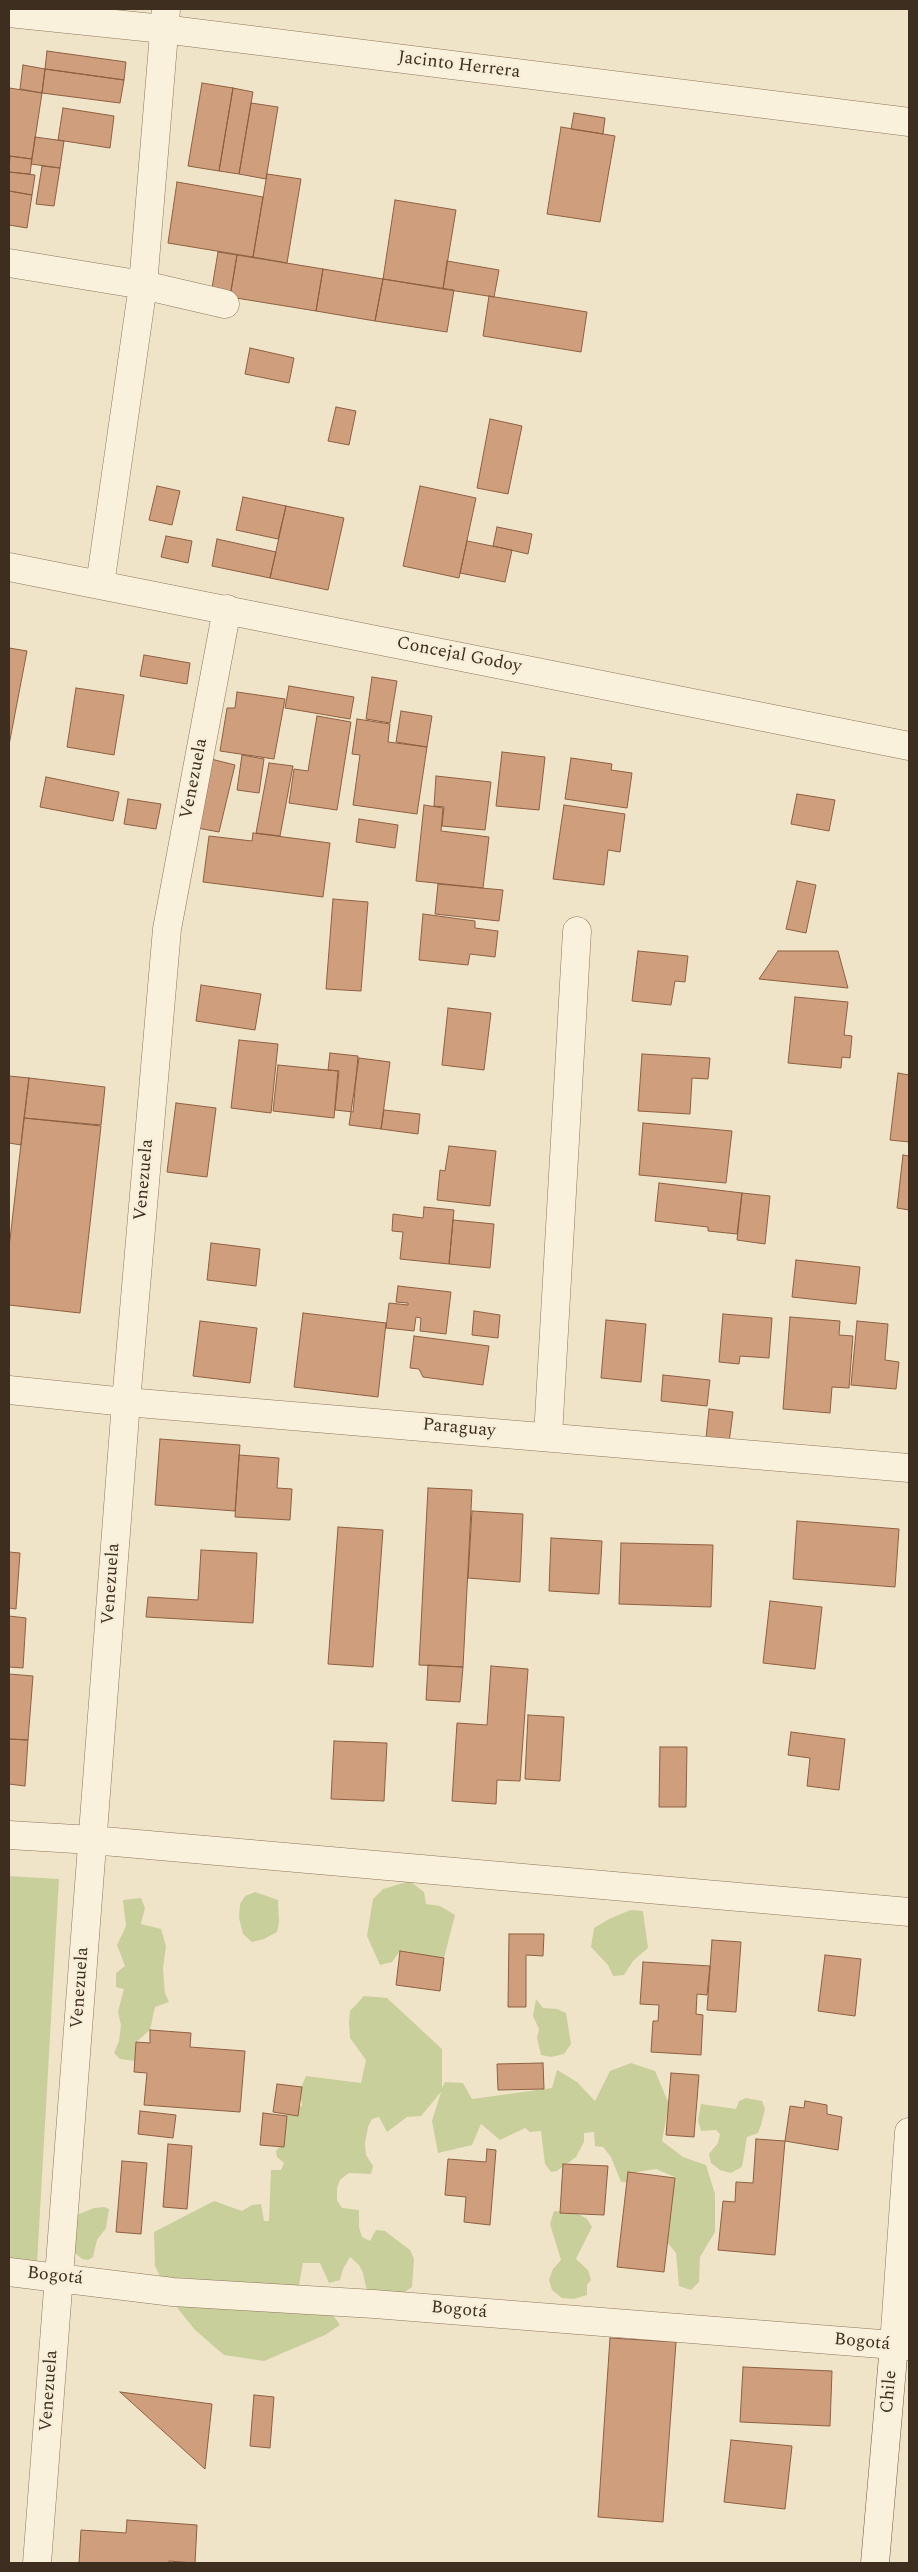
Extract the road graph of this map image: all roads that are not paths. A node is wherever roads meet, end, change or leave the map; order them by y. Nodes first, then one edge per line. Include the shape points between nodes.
1 (9, 13) edge
2 (164, 19) edge
3 (909, 122) edge
4 (9, 263) edge
5 (144, 286) junction
6 (225, 304) dead end
7 (9, 567) edge
8 (100, 585) junction
9 (227, 609) junction
10 (909, 746) edge
11 (577, 931) dead end
12 (9, 1390) edge
13 (126, 1402) junction
14 (548, 1436) junction
15 (909, 1468) edge
16 (9, 1834) edge
17 (92, 1840) junction
18 (909, 1912) edge
19 (909, 2132) edge
20 (9, 2272) edge
21 (59, 2276) junction
22 (902, 2346) edge
23 (37, 2563) edge
24 (875, 2563) edge

1 - 2 street, Jacinto Herrera
2 - 3 street, Jacinto Herrera
2 - 5 street
4 - 5 street
5 - 6 street
5 - 8 street
7 - 8 street, Concejal Godoy
8 - 9 street, Concejal Godoy
9 - 10 street, Concejal Godoy
9 - 13 street, Venezuela via 167,929
11 - 14 street
12 - 13 street, Paraguay
13 - 14 street, Paraguay
13 - 17 street, Venezuela
14 - 15 street, Paraguay
16 - 17 street
17 - 18 street
17 - 21 street, Venezuela
19 - 22 street, Chile
20 - 21 street, Bogotá
21 - 22 street, Bogotá via 173,2292 374,2304
21 - 23 street, Venezuela
22 - 24 street, Chile

